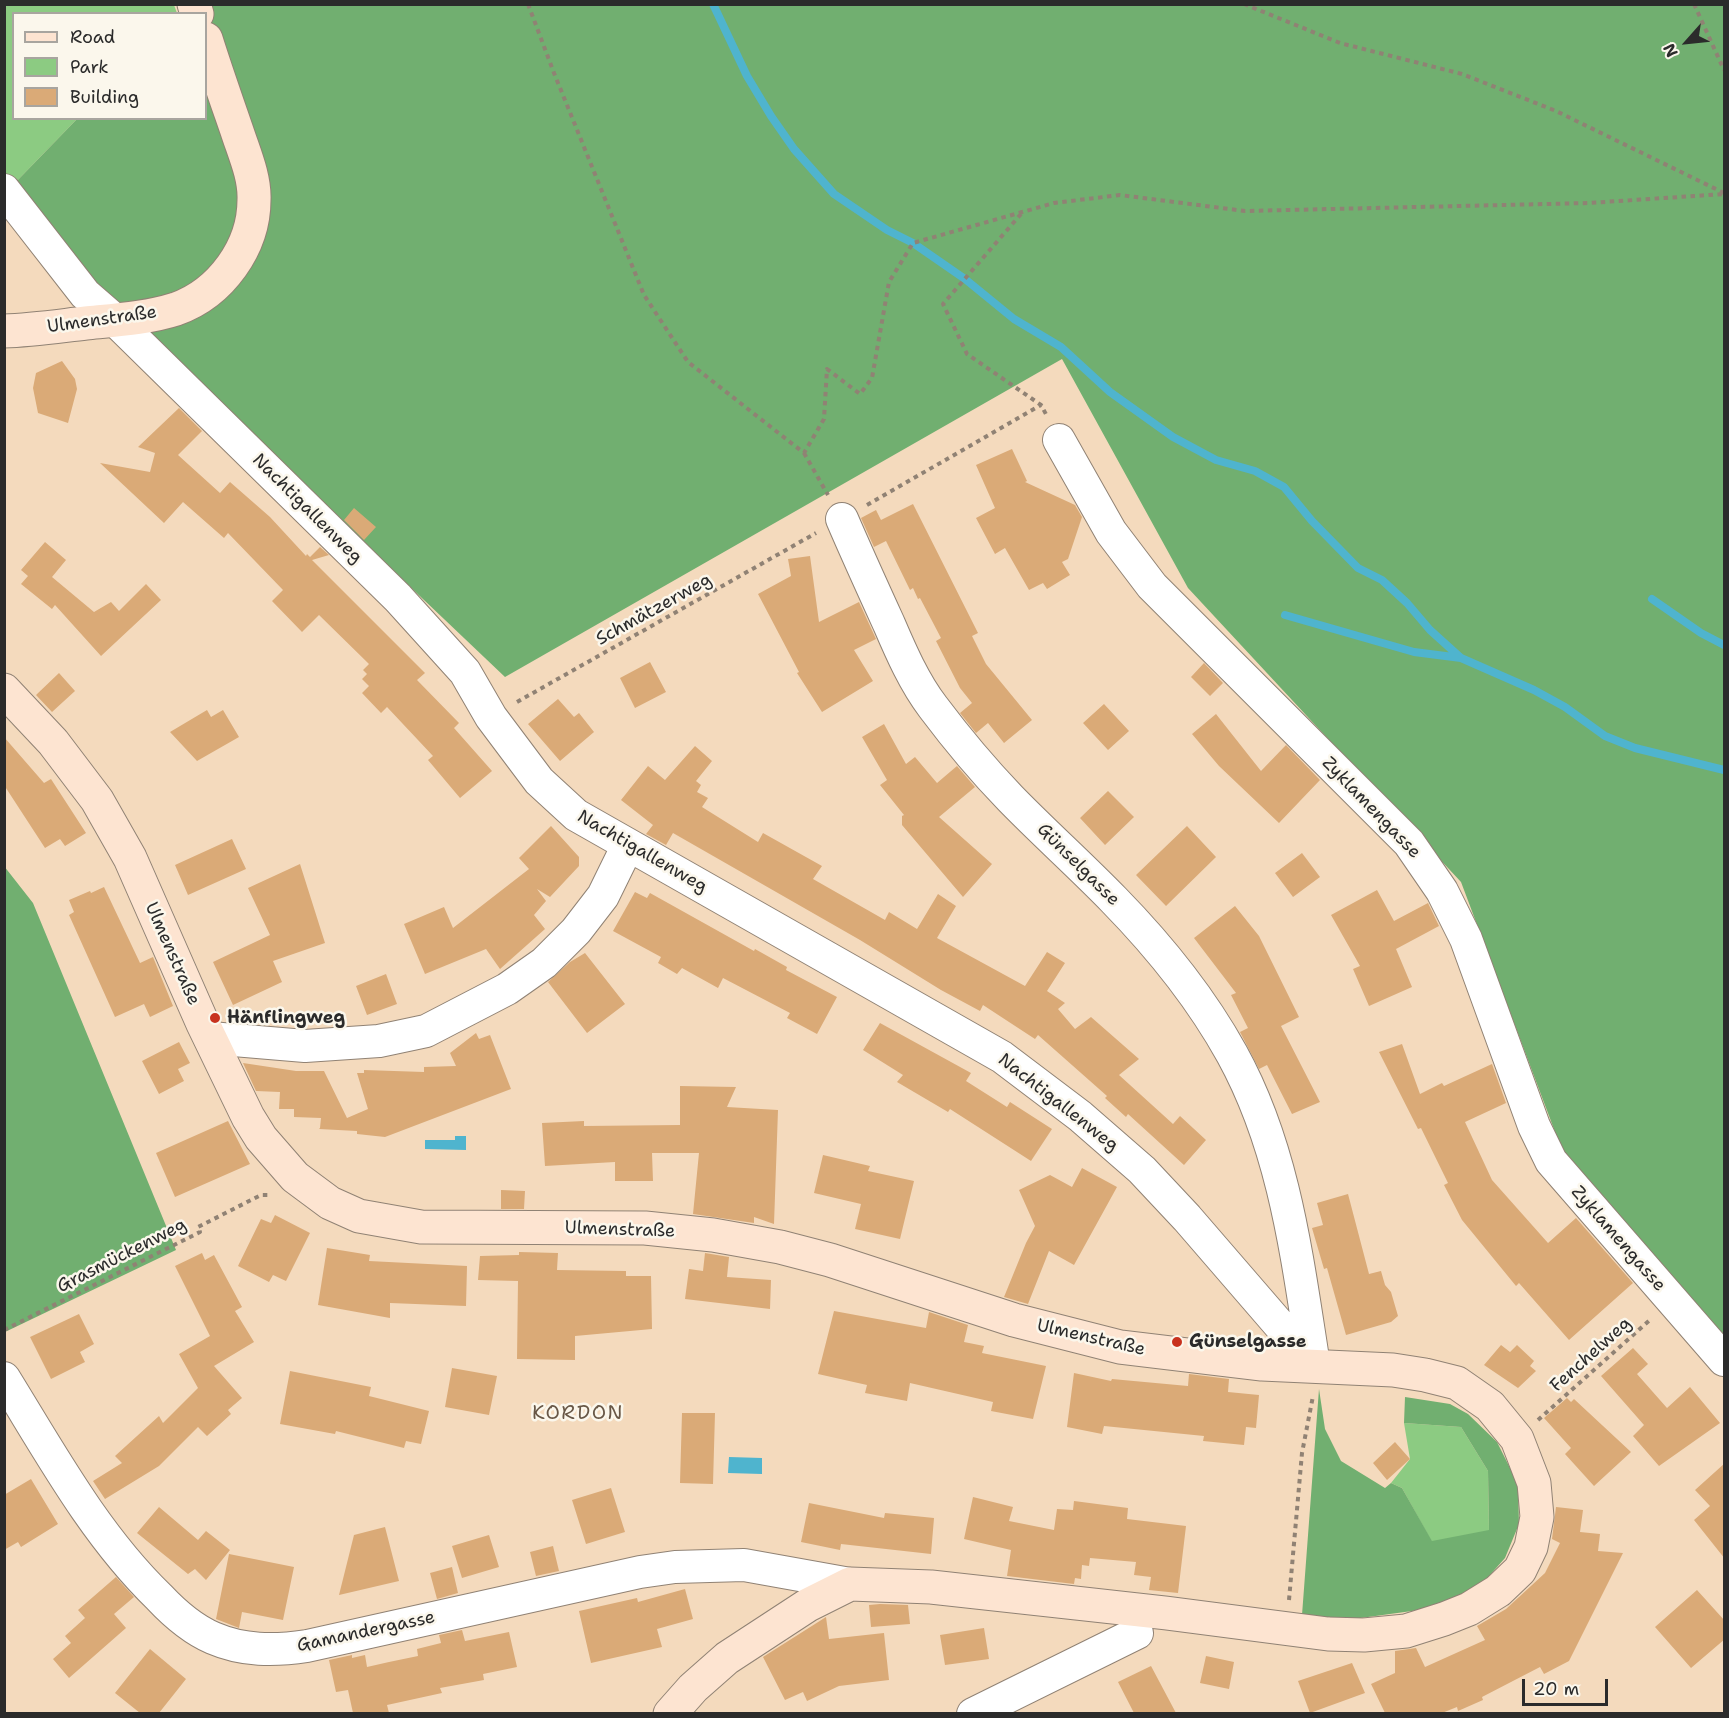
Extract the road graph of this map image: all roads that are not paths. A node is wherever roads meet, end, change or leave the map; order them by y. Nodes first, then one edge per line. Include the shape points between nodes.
1 (207, 42) edge
2 (4, 190) edge
3 (115, 320) junction
4 (4, 331) edge
5 (1059, 440) dead end
6 (842, 519) road end
7 (4, 690) edge
8 (628, 845) junction
9 (210, 1038) junction
10 (1725, 1360) edge
11 (1316, 1365) junction
12 (4, 1378) edge
13 (850, 1584) junction
14 (1137, 1633) dead end
15 (670, 1713) edge
16 (973, 1713) edge

1 - 3 street, Ulmenstraße via 251,176 255,200 252,222 235,262 201,296 153,315
2 - 3 street, Nachtigallenweg via 85,294
3 - 4 street, Ulmenstraße
3 - 8 street, Nachtigallenweg via 398,598 465,672 491,717 539,781 576,815
5 - 10 street, Zyklamengasse via 1111,532 1152,586 1409,843 1429,870 1466,939 1541,1144 1551,1161
6 - 11 street, Günselgasse via 907,664 930,704 1010,798 1115,900 1200,1003 1232,1054 1258,1109 1278,1167
7 - 9 street, Ulmenstraße via 53,742 97,800 130,858
8 - 9 street via 603,896 544,963 507,989 426,1031 379,1041 305,1046
8 - 11 street, Nachtigallenweg via 1002,1057 1088,1123 1162,1190
9 - 11 street, Ulmenstraße via 248,1117 275,1156 311,1190 359,1216 421,1227 645,1228 713,1235 830,1260 1014,1320 1120,1347 1262,1364
11 - 13 street, Ulmenstraße via 1393,1370 1457,1383 1490,1406 1517,1439 1534,1483 1537,1518 1531,1547 1520,1570 1498,1591 1444,1619 1406,1631 1364,1635 931,1587
12 - 13 street, Gamandergasse via 86,1510 145,1584 194,1627 234,1645 258,1649 307,1646 675,1567 744,1565
13 - 15 street, Ulmenstraße via 808,1605 727,1658
14 - 16 street

